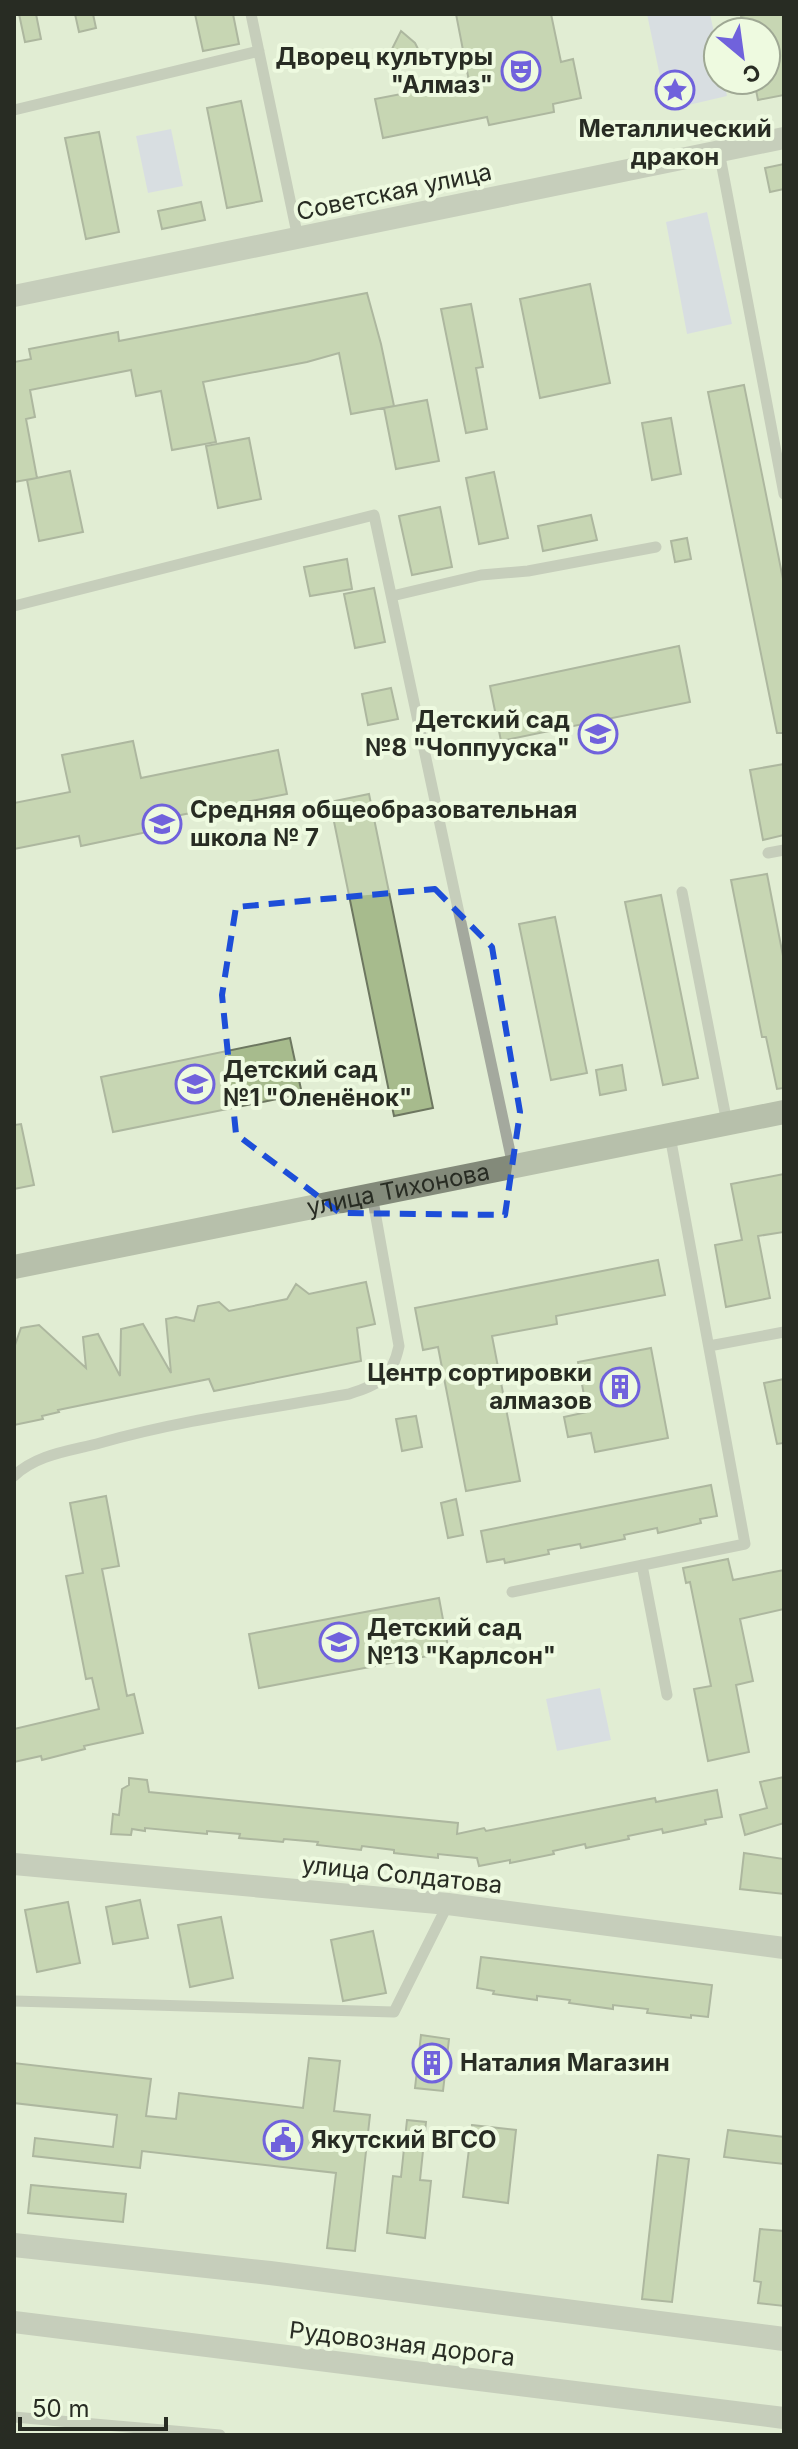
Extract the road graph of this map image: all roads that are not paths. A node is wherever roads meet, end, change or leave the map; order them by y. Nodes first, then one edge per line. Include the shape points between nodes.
1 (251, 14) edge
2 (259, 51) junction
3 (14, 110) edge
4 (784, 138) edge
5 (719, 151) junction
6 (298, 238) junction
7 (14, 296) edge
8 (784, 494) edge
9 (656, 547) dead end
10 (392, 596) junction
11 (14, 606) edge
12 (784, 850) edge
13 (768, 853) dead end
14 (682, 892) dead end
15 (784, 1112) edge
16 (727, 1123) junction
17 (670, 1135) junction
18 (513, 1166) junction
19 (372, 1195) junction
20 (14, 1267) edge
21 (784, 1332) edge
22 (709, 1346) junction
23 (14, 1476) edge
24 (642, 1565) junction
25 (512, 1592) dead end
26 (667, 1695) dead end
27 (14, 1864) edge
28 (448, 1904) junction
29 (784, 1948) edge
30 (14, 2001) edge
31 (14, 2245) edge
32 (14, 2322) edge
33 (784, 2339) edge
34 (14, 2417) edge
35 (784, 2418) edge
36 (220, 2435) edge

1 - 2 lane
2 - 3 lane
2 - 6 lane
4 - 5 street, Советская улица
5 - 6 street, Советская улица
5 - 8 lane
6 - 7 street, Советская улица
9 - 10 lane via 481,575
10 - 11 lane via 374,515
10 - 18 lane
12 - 13 lane
14 - 16 lane
15 - 16 main road, улица Тихонова
16 - 17 main road, улица Тихонова
17 - 18 main road, улица Тихонова
17 - 22 lane
18 - 19 main road, улица Тихонова
19 - 20 main road, улица Тихонова
19 - 23 lane via 399,1346 395,1365 385,1377 349,1394 119,1436 50,1455
21 - 22 lane
22 - 24 lane via 745,1544
24 - 25 lane
24 - 26 lane
27 - 28 street, улица Солдатова
28 - 29 street, улица Солдатова
28 - 30 lane via 394,2012
31 - 33 street
32 - 35 street, Рудовозная дорога
34 - 36 lane

